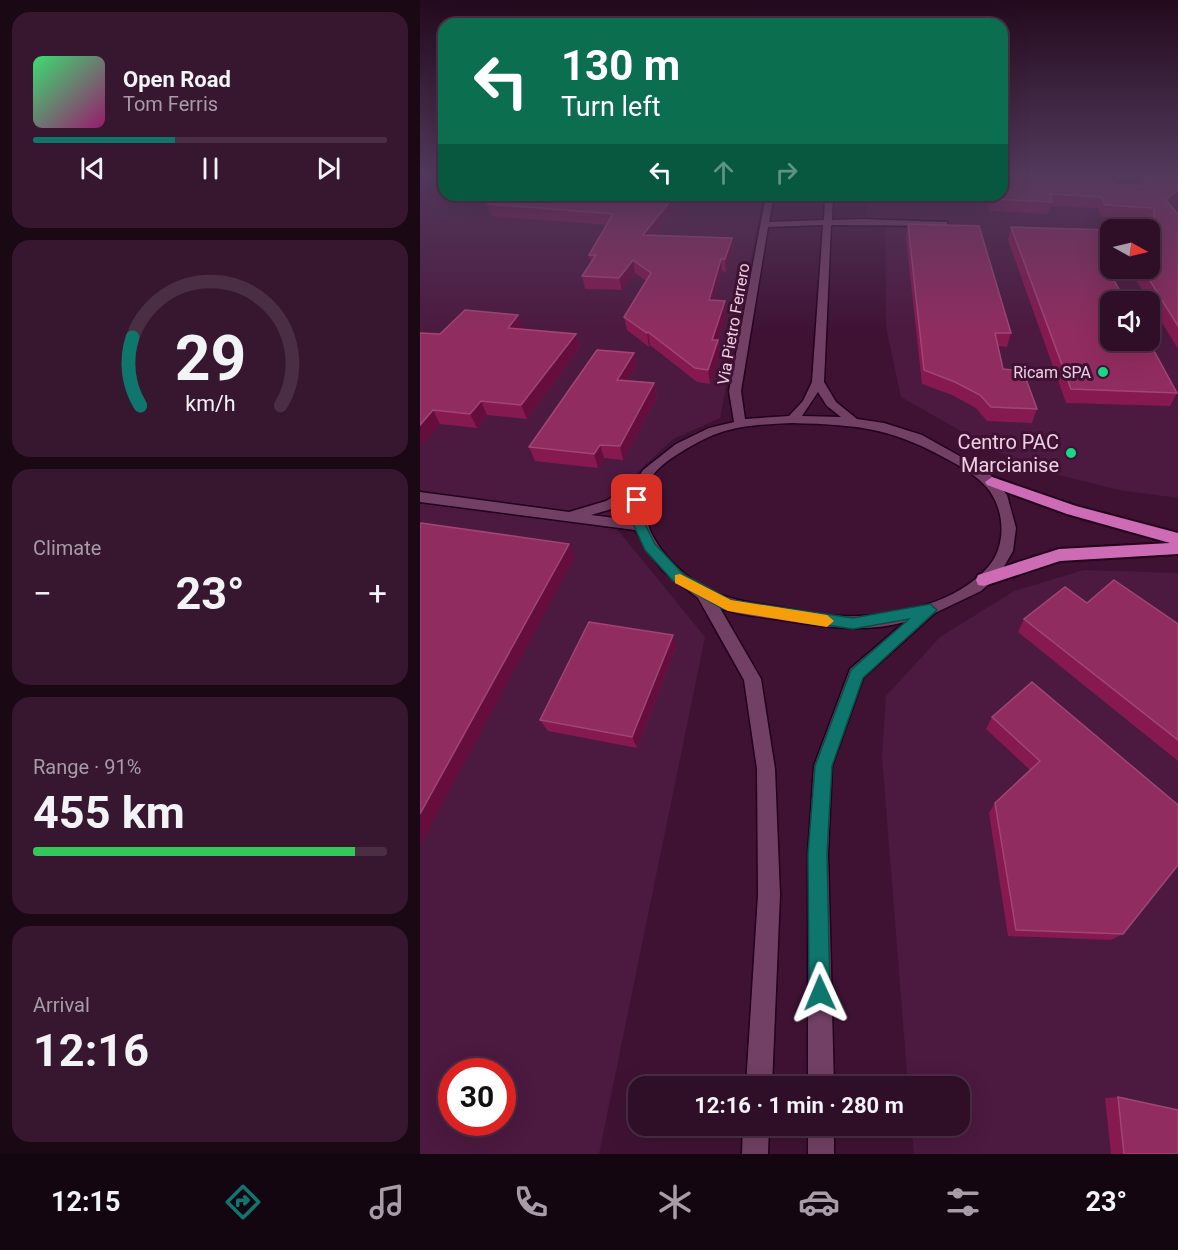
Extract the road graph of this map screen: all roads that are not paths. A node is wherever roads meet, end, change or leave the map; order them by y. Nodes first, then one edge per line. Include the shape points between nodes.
1 (766, 225) joint
2 (771, 225) edge
3 (828, 225) edge
4 (818, 382) junction
5 (792, 419) junction
6 (853, 421) junction
7 (740, 424) junction
8 (992, 482) junction
9 (643, 484) junction
10 (420, 497) edge
11 (563, 516) junction
12 (640, 526) junction
13 (1178, 539) edge
14 (1178, 548) edge
15 (984, 580) junction
16 (703, 593) junction
17 (930, 610) junction
18 (760, 1076) edge
19 (821, 1076) edge
20 (756, 1136) edge
21 (821, 1136) edge
22 (755, 1154) edge
23 (821, 1154) edge

1 - 2 street
1 - 7 street, Via Pietro Ferrero via 735,391
3 - 4 street
4 - 5 street via 808,402
4 - 6 street via 831,404
5 - 6 street
5 - 7 street
6 - 8 street via 908,433
7 - 9 street via 692,438 666,456
8 - 13 highway via 1072,510
8 - 15 street via 1006,502 1010,542 1000,562
9 - 11 street via 610,505
9 - 12 street via 637,500
10 - 11 street
11 - 12 street
12 - 16 street via 650,547 678,578
14 - 15 highway via 1059,555
15 - 17 street via 962,596
16 - 17 street via 728,605 853,623
16 - 18 street via 752,679 766,769 769,895
17 - 19 street via 856,674 824,766 818,854
20 - 22 street
21 - 23 street

